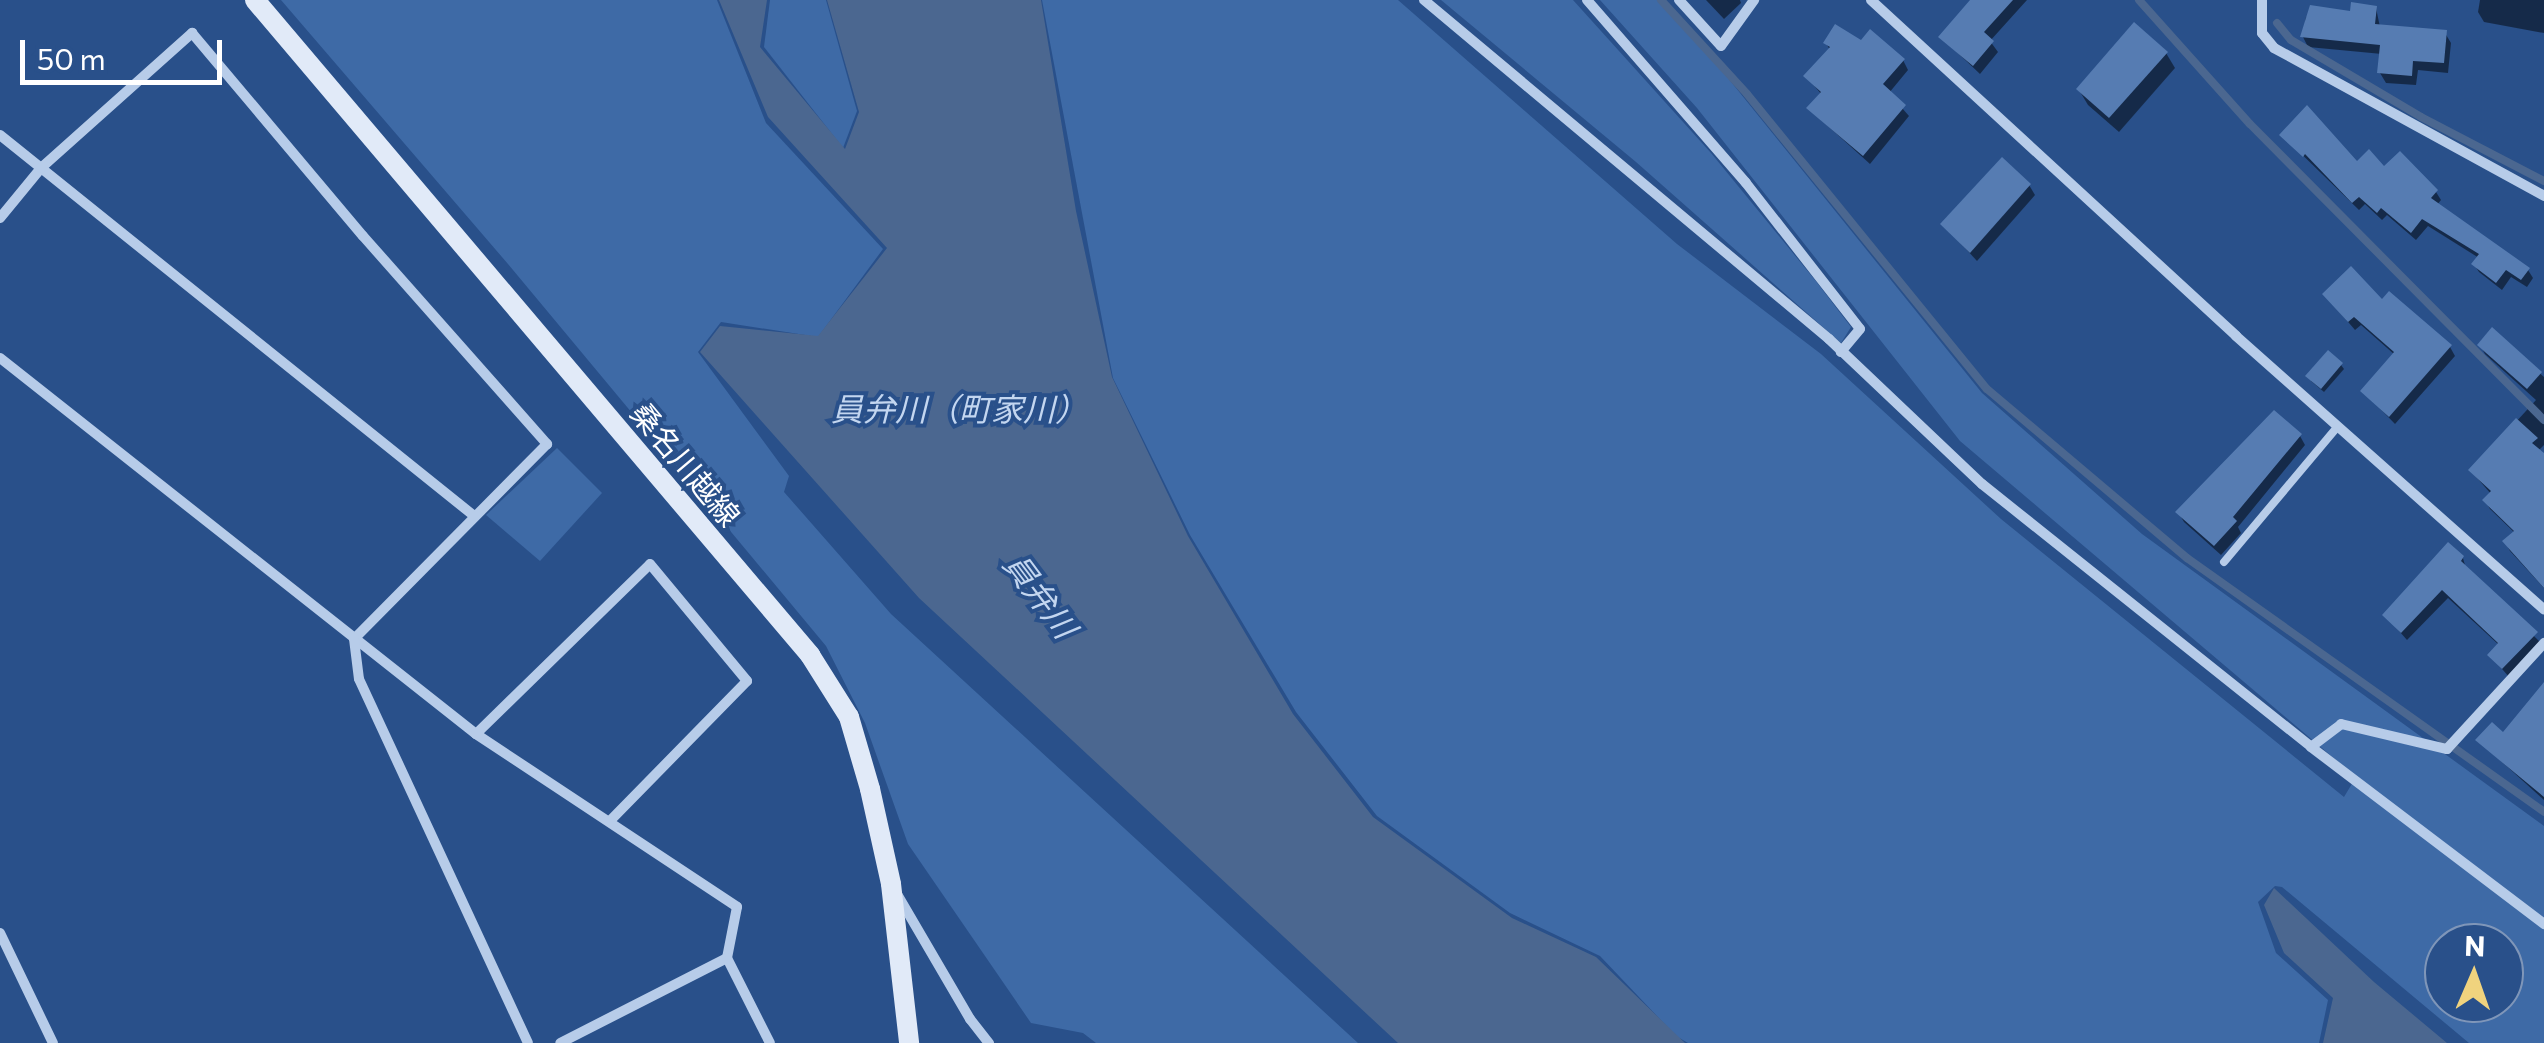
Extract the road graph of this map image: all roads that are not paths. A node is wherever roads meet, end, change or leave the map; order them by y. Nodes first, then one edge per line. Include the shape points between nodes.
1 (255, 0) edge
2 (1424, 0) edge
3 (1588, 0) edge
4 (1679, 0) edge
5 (1754, 0) edge
6 (1871, 0) edge
7 (2262, 0) edge
8 (0, 135) edge
9 (40, 168) junction
10 (2544, 196) edge
11 (0, 218) edge
12 (1841, 352) junction
13 (0, 358) edge
14 (2338, 426) junction
15 (473, 515) junction
16 (2224, 562) dead end
17 (2544, 609) edge
18 (354, 639) junction
19 (2544, 643) edge
20 (476, 734) junction
21 (2310, 747) junction
22 (610, 821) junction
23 (891, 884) junction
24 (2544, 924) edge
25 (0, 933) edge
26 (727, 958) junction
27 (53, 1043) edge
28 (528, 1043) edge
29 (560, 1043) edge
30 (770, 1043) edge
31 (910, 1043) edge
32 (989, 1043) edge

1 - 23 main road, 桑名川越線 via 810,655 848,718
2 - 12 street
3 - 12 street via 1746,182 1860,329
4 - 5 street via 1721,46
6 - 14 street
7 - 10 street via 2262,33 2274,48
8 - 9 street
9 - 11 street
9 - 15 street
9 - 15 street via 192,32 547,444
12 - 21 street via 1982,484
13 - 18 street
14 - 16 lane
14 - 17 street
15 - 18 street
18 - 20 street
18 - 28 street via 359,679
19 - 21 street via 2448,749 2341,724
20 - 22 street
20 - 22 street via 650,564 747,682
21 - 24 street
22 - 26 street via 737,907
23 - 31 main road, 桑名川越線
23 - 32 street
25 - 27 street
26 - 29 street
26 - 30 street

